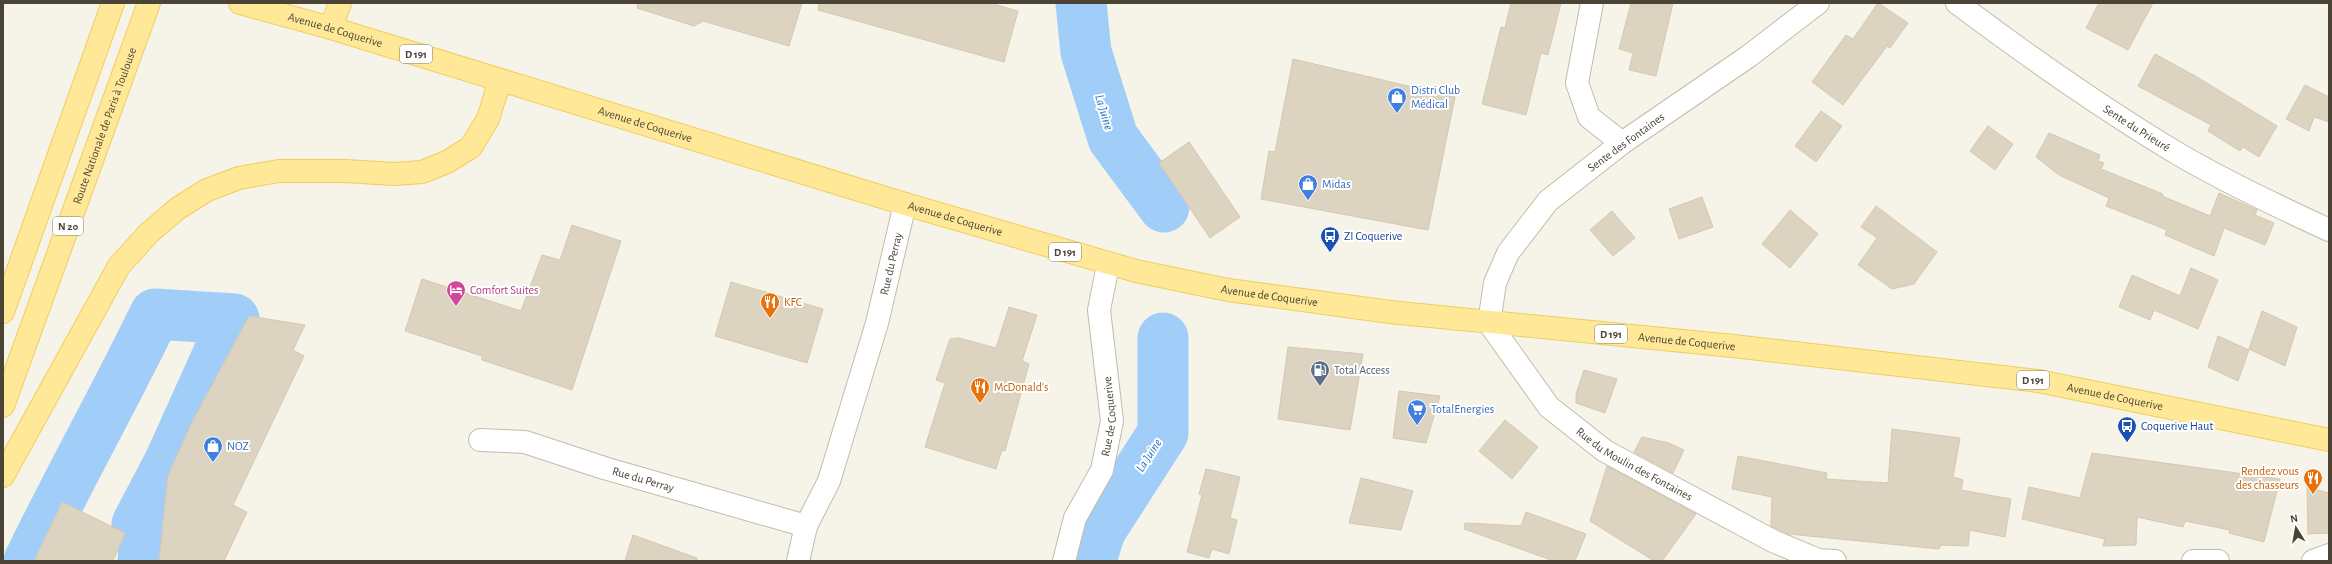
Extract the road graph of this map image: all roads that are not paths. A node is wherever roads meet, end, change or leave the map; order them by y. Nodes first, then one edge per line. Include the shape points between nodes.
1 (113, 3) edge
2 (149, 3) edge
3 (340, 3) edge
4 (1592, 3) edge
5 (1818, 3) edge
6 (1957, 3) edge
7 (244, 4) edge
8 (331, 28) junction
9 (500, 80) junction
10 (1622, 143) junction
11 (905, 204) junction
12 (2329, 230) edge
13 (1108, 265) junction
14 (3, 312) edge
15 (1489, 323) junction
16 (3, 406) edge
17 (480, 440) dead end
18 (2329, 440) edge
19 (3, 476) edge
20 (806, 526) junction
21 (2329, 555) edge
22 (798, 561) edge
23 (1064, 561) edge
24 (1822, 561) edge
25 (2193, 561) edge
26 (2218, 561) edge
27 (2313, 561) edge

1 - 14 main road, N 20
2 - 16 main road, Route Nationale de Paris à Toulouse / N 20
3 - 8 main road
4 - 10 street via 1577,84 1589,117
5 - 10 street, Sente des Fontaines via 1749,56
6 - 12 street, Sente du Prieuré via 2025,55 2181,155 2276,206
7 - 8 main road, Avenue de Coquerive / D 191
8 - 9 main road, Avenue de Coquerive / D 191
9 - 11 main road, Avenue de Coquerive / D 191
9 - 19 main road via 488,120 471,148 447,162 422,172 394,174 279,171 239,178 207,190 177,209 149,233 119,266
10 - 15 street, Sente des Fontaines via 1548,202 1508,253 1495,283
11 - 13 main road, Avenue de Coquerive / D 191
11 - 20 street, Rue du Perray via 877,323 829,481
13 - 15 main road, Avenue de Coquerive / D 191 via 1228,290
13 - 23 street, Rue de Coquerive via 1099,310 1112,421 1102,470 1075,518
15 - 18 main road, Avenue de Coquerive / D 191 via 1733,346 2038,381
15 - 24 street, Rue du Moulin des Fontaines via 1549,407 1605,451 1773,541
17 - 20 street, Rue du Perray via 525,442 611,470
20 - 22 street, Rue du Perray
21 - 27 street
25 - 26 street

